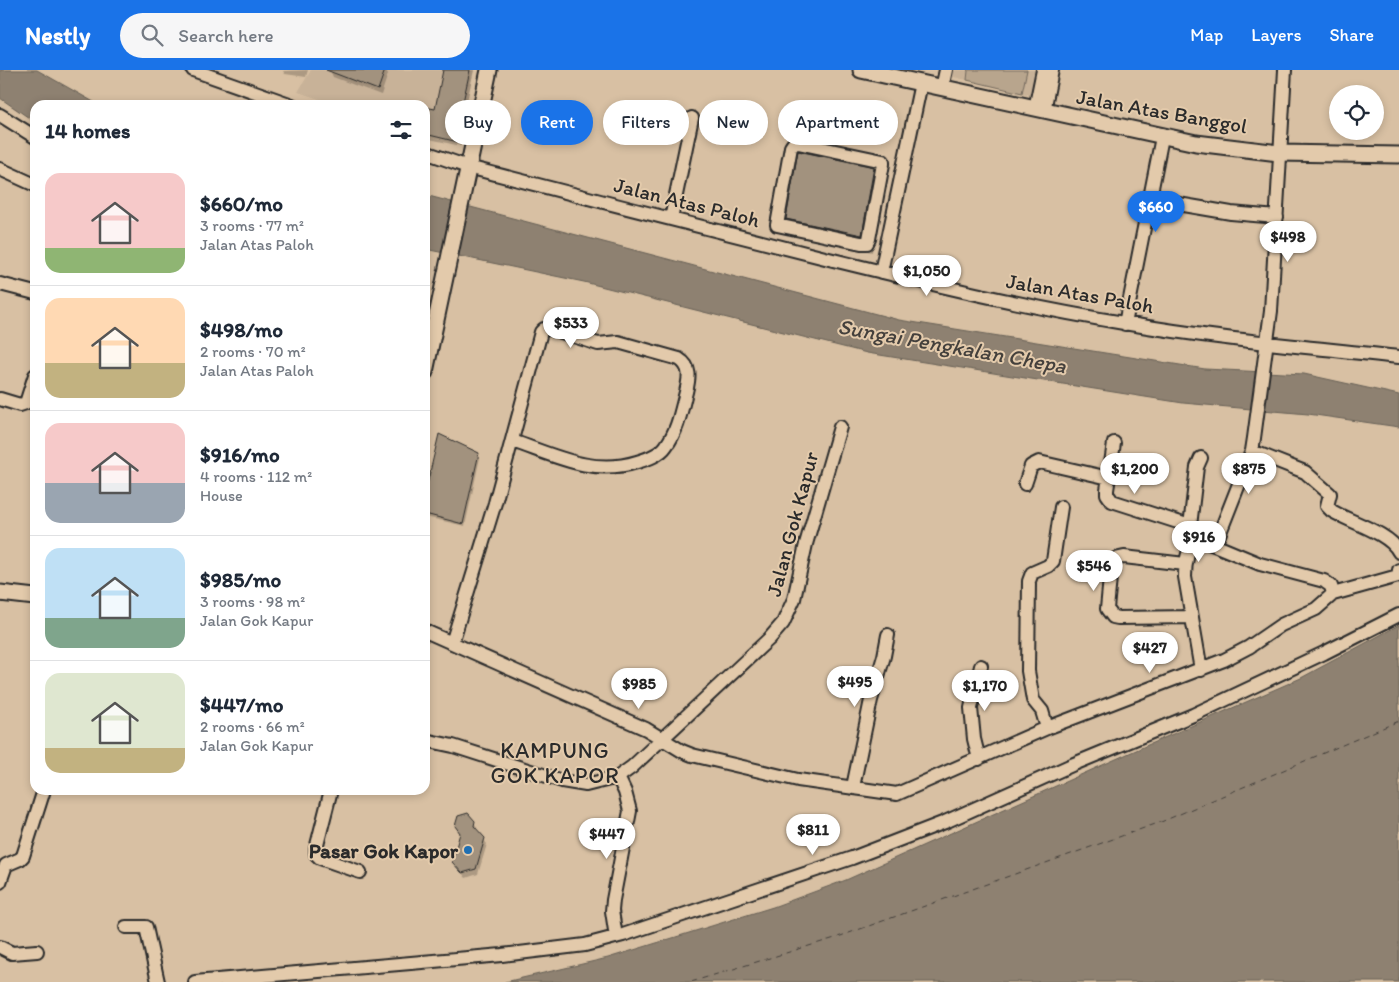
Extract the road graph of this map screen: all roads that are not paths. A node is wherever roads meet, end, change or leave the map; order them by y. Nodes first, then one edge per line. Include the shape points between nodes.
1 (193, 70) edge
2 (489, 70) edge
3 (861, 70) edge
4 (946, 70) edge
5 (1043, 70) edge
6 (1052, 70) edge
7 (1285, 70) edge
8 (208, 73) edge
9 (921, 83) junction
10 (942, 88) junction
11 (279, 100) edge
12 (1039, 110) junction
13 (0, 115) edge
14 (692, 118) dead end
15 (30, 134) edge
16 (1162, 137) junction
17 (1279, 153) junction
18 (430, 154) edge
19 (1399, 155) edge
20 (884, 163) junction
21 (903, 166) junction
22 (468, 167) junction
23 (0, 169) edge
24 (30, 183) edge
25 (1149, 199) junction
26 (1277, 217) junction
27 (671, 219) junction
28 (855, 242) junction
29 (850, 264) junction
30 (881, 272) junction
31 (0, 284) edge
32 (30, 292) edge
33 (1125, 324) junction
34 (1268, 342) junction
35 (430, 348) edge
36 (1399, 356) edge
37 (30, 390) edge
38 (0, 399) edge
39 (840, 427) dead end
40 (512, 441) junction
41 (1114, 443) dead end
42 (1252, 451) junction
43 (1200, 458) dead end
44 (1109, 478) junction
45 (1026, 484) dead end
46 (1061, 506) dead end
47 (1192, 531) junction
48 (1215, 545) junction
49 (1399, 552) edge
50 (1185, 564) junction
51 (1398, 574) edge
52 (0, 593) edge
53 (1332, 594) junction
54 (30, 596) edge
55 (1399, 615) edge
56 (1192, 617) junction
57 (430, 633) edge
58 (888, 635) dead end
59 (452, 643) junction
60 (981, 666) dead end
61 (1201, 670) junction
62 (1047, 728) junction
63 (430, 735) edge
64 (663, 738) junction
65 (430, 741) edge
66 (452, 746) junction
67 (979, 759) junction
68 (618, 777) junction
69 (853, 787) junction
70 (42, 795) edge
71 (330, 795) edge
72 (360, 872) dead end
73 (0, 882) edge
74 (126, 927) dead end
75 (616, 937) junction
76 (0, 947) edge
77 (37, 951) dead end
78 (158, 982) edge
79 (195, 982) edge

1 - 8 street
2 - 22 main road
3 - 9 main road, Jalan Atas Banggol
4 - 10 street
5 - 12 street
6 - 12 street
7 - 17 street
8 - 11 street
9 - 10 main road, Jalan Atas Banggol
9 - 21 street
10 - 12 main road, Jalan Atas Banggol
12 - 16 main road, Jalan Atas Banggol
13 - 15 street
14 - 27 street
16 - 17 main road, Jalan Atas Banggol
16 - 25 street
17 - 19 main road, Jalan Atas Banggol
17 - 26 street
18 - 22 street, Jalan Atas Paloh
20 - 21 street
20 - 28 street via 870,239 867,243
20 - 28 street via 880,159 798,143 791,146 777,225
21 - 30 street
22 - 27 street, Jalan Atas Paloh
22 - 35 main road
23 - 24 street
25 - 26 street
25 - 33 street
26 - 34 street
27 - 29 street, Jalan Atas Paloh
28 - 29 street
29 - 30 street, Jalan Atas Paloh
30 - 33 street, Jalan Atas Paloh
31 - 32 street
33 - 34 street, Jalan Atas Paloh
34 - 36 street, Jalan Atas Paloh
34 - 42 street
37 - 38 street via 26,403 20,405
39 - 64 street, Jalan Gok Kapur via 806,544 794,599 782,623
40 - 40 street via 538,335 544,329 598,344 618,342 679,359 688,367 688,382 679,419 666,447 655,456 625,466 590,467
40 - 59 street
41 - 44 street
42 - 48 street
42 - 49 street via 1305,472 1330,494 1328,506 1332,511 1385,538
43 - 47 street
44 - 45 street via 1039,462 1031,466
44 - 47 street via 1107,494 1112,502
46 - 62 street via 1053,561 1032,573 1030,581 1028,672 1033,700 1042,711
47 - 48 street
47 - 50 street
48 - 53 street via 1260,564 1324,581 1331,586
50 - 56 street
50 - 56 street via 1124,557 1115,559 1111,567 1107,609 1118,618
51 - 53 street
52 - 54 main road
53 - 61 street via 1316,609
55 - 75 street via 1193,715 945,822 852,858
56 - 61 street
57 - 59 street
58 - 69 street
59 - 64 street
60 - 67 street via 970,708
61 - 62 street
62 - 67 street
63 - 66 street, Jalan Gok Kapur
64 - 68 street, Jalan Gok Kapur
64 - 69 street via 692,755 798,780
65 - 66 street, Jalan Gok Kapur
66 - 68 street, Jalan Gok Kapur via 562,781 586,785
67 - 69 street via 897,794
68 - 75 street via 630,811 613,900
70 - 73 street via 23,856 6,866
71 - 72 street via 316,854
74 - 78 street via 152,930
75 - 79 street via 585,945 502,955
76 - 77 street via 12,953

